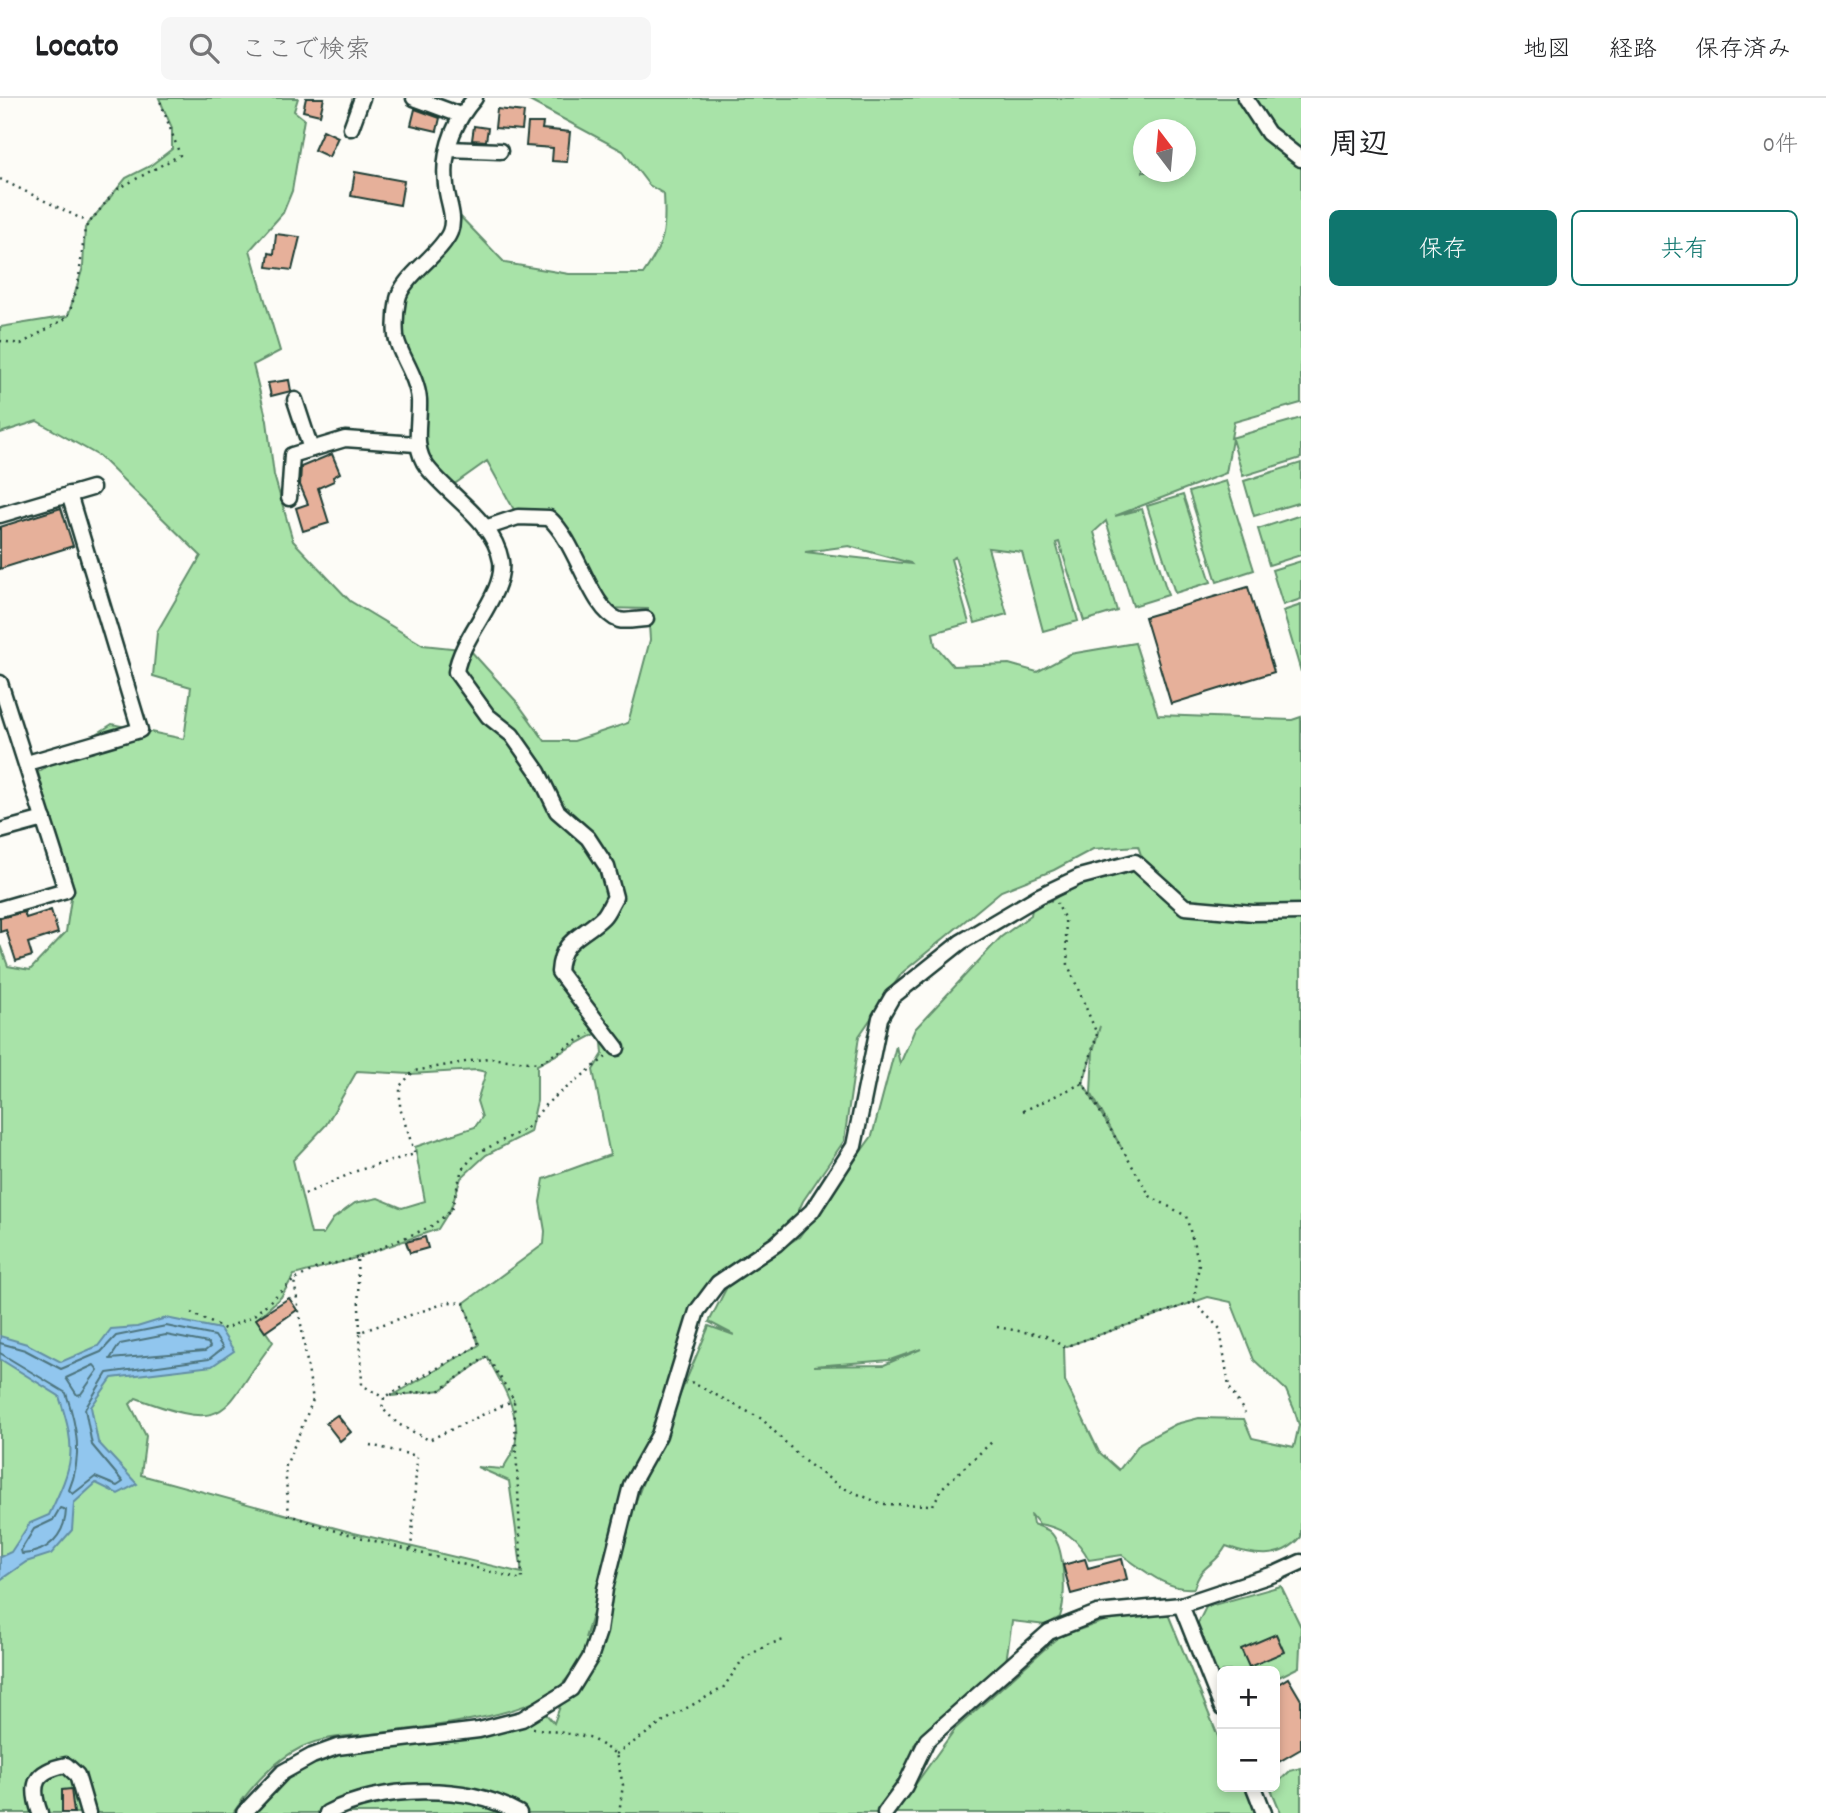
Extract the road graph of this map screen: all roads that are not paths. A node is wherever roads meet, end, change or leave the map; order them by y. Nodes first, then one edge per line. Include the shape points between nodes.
1 (362, 98) edge
2 (414, 98) edge
3 (475, 98) edge
4 (1245, 98) edge
5 (460, 115) junction
6 (351, 128) dead end
7 (448, 149) junction
8 (500, 151) dead end
9 (1301, 159) edge
10 (295, 400) dead end
11 (416, 444) junction
12 (311, 449) junction
13 (92, 488) dead end
14 (69, 495) junction
15 (289, 498) dead end
16 (0, 515) edge
17 (485, 528) junction
18 (646, 619) dead end
19 (0, 683) edge
20 (27, 763) junction
21 (44, 819) junction
22 (0, 831) edge
23 (0, 909) edge
24 (1301, 912) edge
25 (617, 1048) road end
26 (1301, 1562) edge
27 (1181, 1605) junction
28 (1217, 1695) edge
29 (1256, 1792) edge
30 (40, 1813) edge
31 (88, 1813) edge
32 (244, 1813) edge
33 (327, 1813) edge
34 (519, 1813) edge
35 (885, 1813) edge
36 (1264, 1813) edge

1 - 6 street
2 - 5 street
3 - 5 street
4 - 9 street via 1268,132
5 - 7 street
7 - 8 street
7 - 11 street via 450,233 399,296 396,338 412,369 418,396
10 - 12 street
11 - 12 street via 345,439
11 - 17 street via 425,465
12 - 15 street via 292,455
13 - 14 street
14 - 16 street
14 - 20 street via 140,730
17 - 18 street via 518,517 549,518 564,531 601,608 620,620
17 - 25 street via 501,562 501,579 459,654 456,672 488,716 512,735 538,772 556,811 588,838 607,867 615,897 603,916 573,938 559,958 559,972
19 - 20 street
20 - 21 street
21 - 22 street
21 - 23 street via 66,890
24 - 32 street via 1266,914 1185,907 1135,862 1079,877 1052,890 961,942 892,997 880,1018 854,1146 811,1211 776,1244 718,1283 692,1322 659,1435 631,1485 599,1631 590,1658 571,1689 538,1710 479,1730 337,1747 283,1772
26 - 27 street
27 - 28 street
27 - 35 street via 1097,1613 1049,1632 927,1740 905,1786
29 - 36 street
30 - 31 street via 37,1778 46,1769 66,1765 78,1775
33 - 34 street via 402,1790 456,1793

